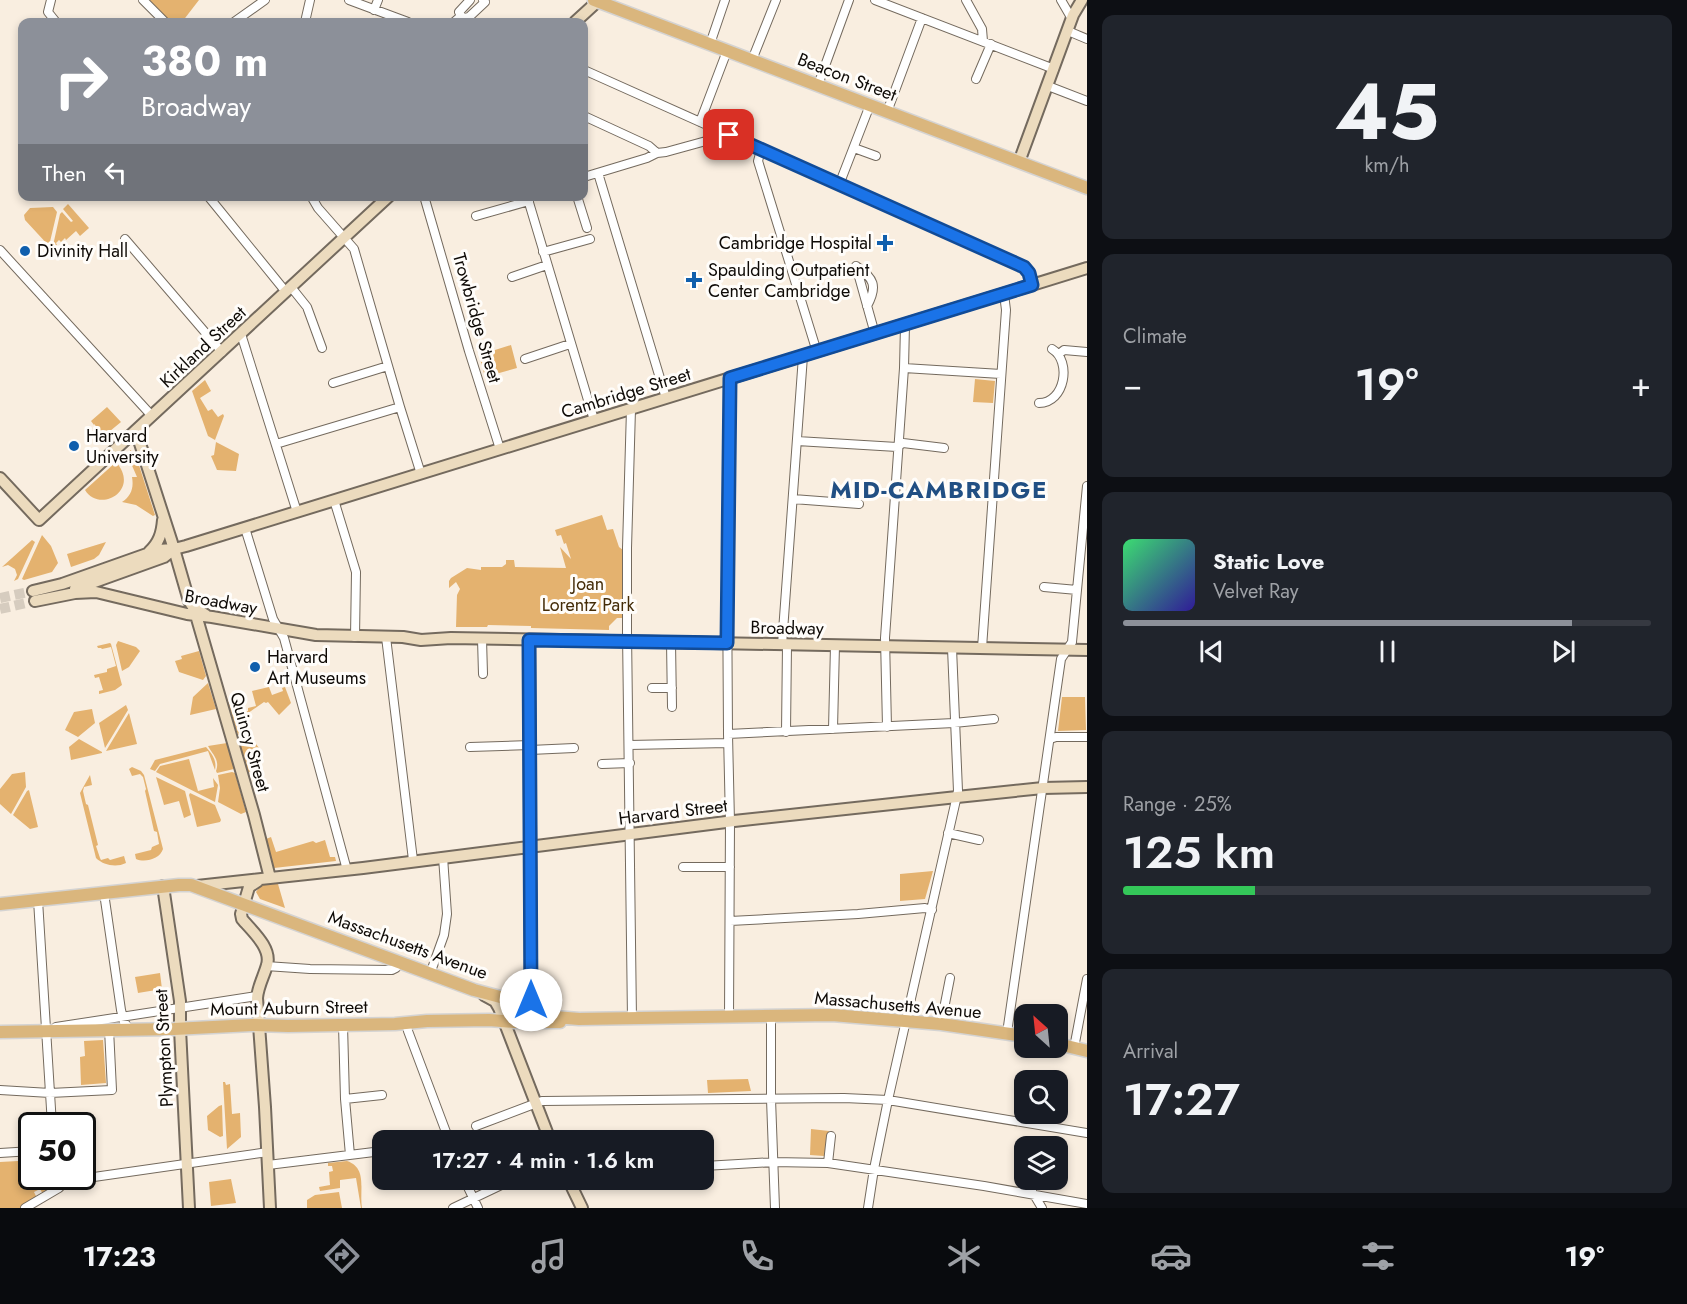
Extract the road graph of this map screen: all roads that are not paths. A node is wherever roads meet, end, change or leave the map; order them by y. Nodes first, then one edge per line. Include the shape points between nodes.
1 (51, 0) edge
2 (143, 0) edge
3 (265, 0) edge
4 (310, 0) edge
5 (349, 0) edge
6 (378, 0) edge
7 (470, 0) edge
8 (483, 0) edge
9 (597, 0) edge
10 (726, 0) edge
11 (776, 0) edge
12 (849, 0) edge
13 (875, 0) edge
14 (966, 0) edge
15 (1061, 0) edge
16 (1082, 0) edge
17 (374, 10) junction
18 (53, 18) edge
19 (161, 18) edge
20 (240, 18) edge
21 (306, 18) edge
22 (397, 18) edge
23 (458, 18) edge
24 (465, 18) edge
25 (579, 18) edge
26 (922, 18) junction
27 (1072, 19) junction
28 (1068, 31) junction
29 (1087, 39) edge
30 (987, 42) junction
31 (710, 44) junction
32 (727, 51) junction
33 (752, 60) junction
34 (1054, 69) junction
35 (588, 72) edge
36 (976, 79) dead end
37 (818, 85) junction
38 (1048, 86) junction
39 (1087, 101) edge
40 (870, 105) junction
41 (887, 112) junction
42 (588, 118) edge
43 (700, 122) junction
44 (713, 128) junction
45 (854, 148) junction
46 (761, 150) junction
47 (657, 153) junction
48 (876, 156) dead end
49 (1019, 162) junction
50 (598, 173) junction
51 (588, 176) edge
52 (839, 185) junction
53 (1087, 188) edge
54 (212, 201) edge
55 (314, 201) edge
56 (384, 201) edge
57 (425, 201) edge
58 (522, 201) edge
59 (529, 201) edge
60 (579, 201) edge
61 (476, 216) dead end
62 (587, 228) dead end
63 (345, 237) junction
64 (125, 239) dead end
65 (590, 239) dead end
66 (0, 250) edge
67 (543, 252) junction
68 (547, 265) junction
69 (1087, 268) edge
70 (512, 277) dead end
71 (1032, 285) junction
72 (288, 290) junction
73 (1004, 294) junction
74 (867, 306) dead end
75 (905, 325) junction
76 (241, 334) junction
77 (875, 334) junction
78 (570, 344) junction
79 (322, 348) dead end
80 (222, 352) junction
81 (817, 352) junction
82 (1087, 352) edge
83 (803, 356) junction
84 (525, 359) dead end
85 (388, 366) junction
86 (904, 368) junction
87 (1001, 374) junction
88 (730, 378) junction
89 (333, 383) dead end
90 (666, 398) junction
91 (1039, 403) dead end
92 (399, 407) junction
93 (631, 409) junction
94 (152, 416) junction
95 (594, 420) junction
96 (136, 431) junction
97 (797, 441) junction
98 (276, 444) junction
99 (897, 447) junction
100 (944, 447) dead end
101 (500, 449) junction
102 (421, 474) junction
103 (0, 478) edge
104 (1087, 486) edge
105 (793, 499) junction
106 (334, 500) junction
107 (859, 504) dead end
108 (162, 511) junction
109 (297, 512) junction
110 (245, 528) junction
111 (174, 549) junction
112 (140, 556) junction
113 (1044, 587) dead end
114 (1077, 590) junction
115 (34, 596) junction
116 (201, 616) junction
117 (278, 629) junction
118 (356, 637) junction
119 (386, 637) junction
120 (482, 639) junction
121 (529, 640) junction
122 (627, 642) junction
123 (671, 642) junction
124 (727, 643) junction
125 (784, 645) junction
126 (835, 645) junction
127 (885, 646) junction
128 (951, 648) junction
129 (982, 648) junction
130 (1066, 650) junction
131 (1087, 650) edge
132 (483, 674) dead end
133 (652, 688) dead end
134 (672, 688) junction
135 (672, 707) dead end
136 (994, 719) dead end
137 (954, 723) junction
138 (887, 727) junction
139 (833, 729) junction
140 (786, 732) junction
141 (1087, 737) edge
142 (728, 739) junction
143 (1050, 739) junction
144 (629, 745) junction
145 (470, 747) dead end
146 (530, 747) junction
147 (574, 748) dead end
148 (630, 763) junction
149 (602, 764) dead end
150 (1087, 787) edge
151 (1043, 788) junction
152 (957, 796) junction
153 (730, 822) junction
154 (630, 833) junction
155 (948, 833) junction
156 (979, 840) dead end
157 (531, 847) junction
158 (443, 857) junction
159 (413, 860) junction
160 (683, 867) dead end
161 (730, 867) junction
162 (347, 870) junction
163 (267, 878) junction
164 (163, 886) junction
165 (197, 886) junction
166 (104, 893) junction
167 (38, 900) junction
168 (0, 904) edge
169 (244, 904) junction
170 (932, 910) junction
171 (730, 921) junction
172 (399, 962) junction
173 (267, 966) junction
174 (430, 974) junction
175 (950, 978) dead end
176 (1087, 980) edge
177 (474, 990) junction
178 (257, 996) junction
179 (180, 1007) junction
180 (530, 1008) junction
181 (122, 1016) junction
182 (771, 1016) junction
183 (729, 1017) junction
184 (579, 1019) junction
185 (632, 1019) junction
186 (905, 1020) junction
187 (504, 1021) junction
188 (521, 1022) junction
189 (406, 1023) junction
190 (941, 1024) junction
191 (260, 1025) junction
192 (343, 1025) junction
193 (109, 1029) junction
194 (180, 1029) junction
195 (130, 1030) junction
196 (47, 1031) junction
197 (0, 1032) edge
198 (1007, 1033) junction
199 (1014, 1034) edge
200 (1068, 1046) edge
201 (1074, 1048) junction
202 (1087, 1051) edge
203 (0, 1090) edge
204 (50, 1093) junction
205 (382, 1095) dead end
206 (345, 1099) junction
207 (771, 1099) junction
208 (888, 1100) junction
209 (535, 1103) junction
210 (51, 1112) edge
211 (476, 1126) dead end
212 (445, 1130) edge
213 (546, 1130) edge
214 (1087, 1133) edge
215 (831, 1136) dead end
216 (18, 1152) edge
217 (268, 1152) junction
218 (372, 1152) edge
219 (0, 1153) edge
220 (350, 1155) junction
221 (773, 1162) junction
222 (828, 1163) junction
223 (187, 1165) junction
224 (268, 1165) junction
225 (714, 1165) edge
226 (874, 1169) junction
227 (96, 1175) edge
228 (56, 1190) edge
229 (470, 1190) edge
230 (492, 1190) edge
231 (573, 1190) edge
232 (1033, 1193) junction
233 (474, 1199) junction
234 (1087, 1204) edge
235 (25, 1208) edge
236 (189, 1208) edge
237 (270, 1208) edge
238 (453, 1208) edge
239 (478, 1208) edge
240 (582, 1208) edge
241 (775, 1208) edge
242 (868, 1208) edge
243 (1042, 1208) edge

1 - 18 street via 48,12
2 - 19 street
3 - 20 street
4 - 21 street
5 - 17 street
6 - 17 street
7 - 23 street via 460,9
8 - 24 street
9 - 25 main road
9 - 31 main road, Beacon Street
10 - 31 street
11 - 33 street
12 - 37 street
13 - 26 street
14 - 30 street
15 - 27 street
16 - 27 main road
17 - 22 street
26 - 30 street
26 - 41 street
27 - 28 main road
28 - 29 street
28 - 34 main road
30 - 34 street
30 - 36 street
31 - 32 main road, Beacon Street
32 - 33 main road, Beacon Street
32 - 43 street
33 - 37 main road, Beacon Street
34 - 38 main road
35 - 43 street
37 - 40 main road, Beacon Street
38 - 39 street
38 - 49 main road
40 - 41 main road, Beacon Street
40 - 45 street
41 - 49 main road, Beacon Street
42 - 47 street
43 - 44 street
44 - 46 street
44 - 47 street via 706,141
45 - 48 street
45 - 52 street
46 - 52 street
46 - 81 street via 758,161
47 - 50 street
49 - 53 main road, Beacon Street
50 - 51 street
50 - 90 street
52 - 71 street via 1024,267
54 - 72 street
55 - 63 street
56 - 63 main road, Kirkland Street
57 - 101 street, Trowbridge Street
58 - 61 street
59 - 67 street
60 - 62 street
63 - 72 main road, Kirkland Street
63 - 85 street via 354,249
64 - 80 street
65 - 67 street
66 - 94 street
67 - 68 street
68 - 70 street
68 - 78 street
69 - 71 main road, Cambridge Street
71 - 73 main road, Cambridge Street
72 - 76 main road, Kirkland Street
72 - 79 street via 307,306
73 - 75 main road, Cambridge Street
73 - 87 street
74 - 77 street
75 - 77 main road, Cambridge Street
75 - 86 street
76 - 80 main road, Kirkland Street
76 - 98 street
77 - 81 main road, Cambridge Street
78 - 84 street
78 - 95 street
80 - 94 main road, Kirkland Street
81 - 83 main road, Cambridge Street
82 - 91 street via 1055,352 1062,368 1060,391 1049,402
83 - 88 main road, Cambridge Street
83 - 97 street
85 - 89 street
85 - 92 street
86 - 87 street
86 - 99 street
87 - 129 street
88 - 90 main road, Cambridge Street
88 - 124 street
90 - 93 main road, Cambridge Street
92 - 98 street
92 - 102 street
93 - 95 main road, Cambridge Street
93 - 122 street
94 - 96 main road, Kirkland Street
95 - 101 main road, Cambridge Street
96 - 103 main road, Kirkland Street via 39,520
96 - 108 main road, Quincy Street
97 - 99 street
97 - 105 street
98 - 109 street
99 - 100 street
99 - 127 street
101 - 102 main road, Cambridge Street
102 - 106 main road, Cambridge Street
104 - 114 street
105 - 107 street
105 - 125 street
106 - 109 main road, Cambridge Street
106 - 118 street via 356,573
108 - 111 main road, Quincy Street
108 - 112 main road via 158,541
109 - 110 main road, Cambridge Street
110 - 111 main road, Cambridge Street
110 - 117 street
111 - 112 main road, Cambridge Street
111 - 115 main road, Cambridge Street via 164,557 58,595
111 - 116 main road, Quincy Street via 190,603
112 - 115 main road, Cambridge Street
113 - 114 street
114 - 130 street via 1072,642
115 - 116 main road, Broadway via 96,592
116 - 117 main road, Broadway
116 - 163 main road, Quincy Street
117 - 118 main road, Broadway
117 - 162 street via 284,638
118 - 119 main road, Broadway
119 - 120 main road, Broadway via 428,634
119 - 159 street
120 - 121 main road, Broadway
120 - 132 street
121 - 122 main road, Broadway
121 - 146 main road
122 - 123 main road, Broadway
122 - 144 street
123 - 124 main road, Broadway
123 - 134 street
124 - 125 main road, Broadway
124 - 142 street
125 - 126 main road, Broadway
125 - 140 street
126 - 127 main road, Broadway
126 - 139 street
127 - 128 main road, Broadway
127 - 138 street
128 - 129 main road, Broadway
128 - 137 street
129 - 130 main road, Broadway
130 - 131 main road, Broadway
130 - 143 street
133 - 134 street
134 - 135 street
136 - 137 street
137 - 138 street
137 - 152 street
138 - 139 street
139 - 140 street
140 - 142 street
141 - 143 street
142 - 144 street
142 - 153 street
143 - 151 street
144 - 148 street
145 - 146 street
146 - 147 street
146 - 157 main road
148 - 149 street
148 - 154 street
150 - 151 main road, Harvard Street
151 - 152 main road, Harvard Street
151 - 198 street
152 - 153 main road, Harvard Street
152 - 155 street
153 - 154 main road, Harvard Street
153 - 161 street
154 - 157 main road, Harvard Street
154 - 185 street
155 - 156 street
155 - 170 street
157 - 158 main road, Harvard Street
157 - 180 main road
158 - 159 main road, Harvard Street
158 - 174 street via 447,914
159 - 162 main road, Harvard Street
160 - 161 street
161 - 171 street
162 - 163 main road, Harvard Street
163 - 165 main road, Harvard Street
163 - 169 main road via 251,885
164 - 165 main road, Massachusetts Avenue
164 - 166 main road, Massachusetts Avenue
164 - 179 main road, Plympton Street
165 - 169 main road, Massachusetts Avenue
166 - 167 main road, Massachusetts Avenue
166 - 181 street
167 - 168 main road, Massachusetts Avenue
167 - 196 street
169 - 172 main road, Massachusetts Avenue
169 - 173 main road via 241,917 267,952
170 - 171 street
170 - 186 street
171 - 183 street
172 - 173 street via 392,970
172 - 174 main road, Massachusetts Avenue
173 - 178 main road
174 - 177 main road, Massachusetts Avenue
175 - 190 street
176 - 201 street
177 - 180 main road, Massachusetts Avenue
177 - 187 main road via 496,1003
178 - 179 street
178 - 191 main road
179 - 181 street
179 - 194 main road, Plympton Street
180 - 184 main road, Massachusetts Avenue
180 - 188 main road
181 - 195 street
181 - 196 street
182 - 183 main road, Massachusetts Avenue
182 - 186 main road, Massachusetts Avenue
182 - 207 street
183 - 185 main road, Massachusetts Avenue
184 - 185 main road, Massachusetts Avenue
184 - 188 main road, Mount Auburn Street
186 - 190 main road, Massachusetts Avenue
186 - 208 street
187 - 188 main road, Mount Auburn Street
187 - 189 main road, Mount Auburn Street
187 - 209 main road
189 - 192 main road, Mount Auburn Street
189 - 212 street
190 - 198 main road, Massachusetts Avenue
191 - 192 main road, Mount Auburn Street
191 - 194 main road, Mount Auburn Street
191 - 217 main road
192 - 206 street
193 - 195 main road, Mount Auburn Street
193 - 196 main road, Mount Auburn Street
193 - 204 street via 112,1090
194 - 195 main road, Mount Auburn Street
194 - 223 main road, Plympton Street
196 - 197 main road, Mount Auburn Street
196 - 204 street
198 - 199 main road, Massachusetts Avenue
200 - 201 main road
201 - 202 main road
203 - 204 street
204 - 210 street
205 - 206 street
206 - 220 street
207 - 208 street
207 - 209 street
207 - 221 street
208 - 214 street
208 - 226 street
209 - 211 street
209 - 213 main road
215 - 222 street
216 - 219 street
217 - 223 street
217 - 224 main road
218 - 220 street
220 - 224 street
221 - 222 street
221 - 225 street
221 - 241 street
222 - 226 street
223 - 227 street
223 - 236 main road, Plympton Street
224 - 237 main road
226 - 232 street
226 - 242 street
228 - 235 street
229 - 233 street
230 - 233 street
231 - 240 main road
232 - 234 street
232 - 243 street
233 - 238 street
233 - 239 street

